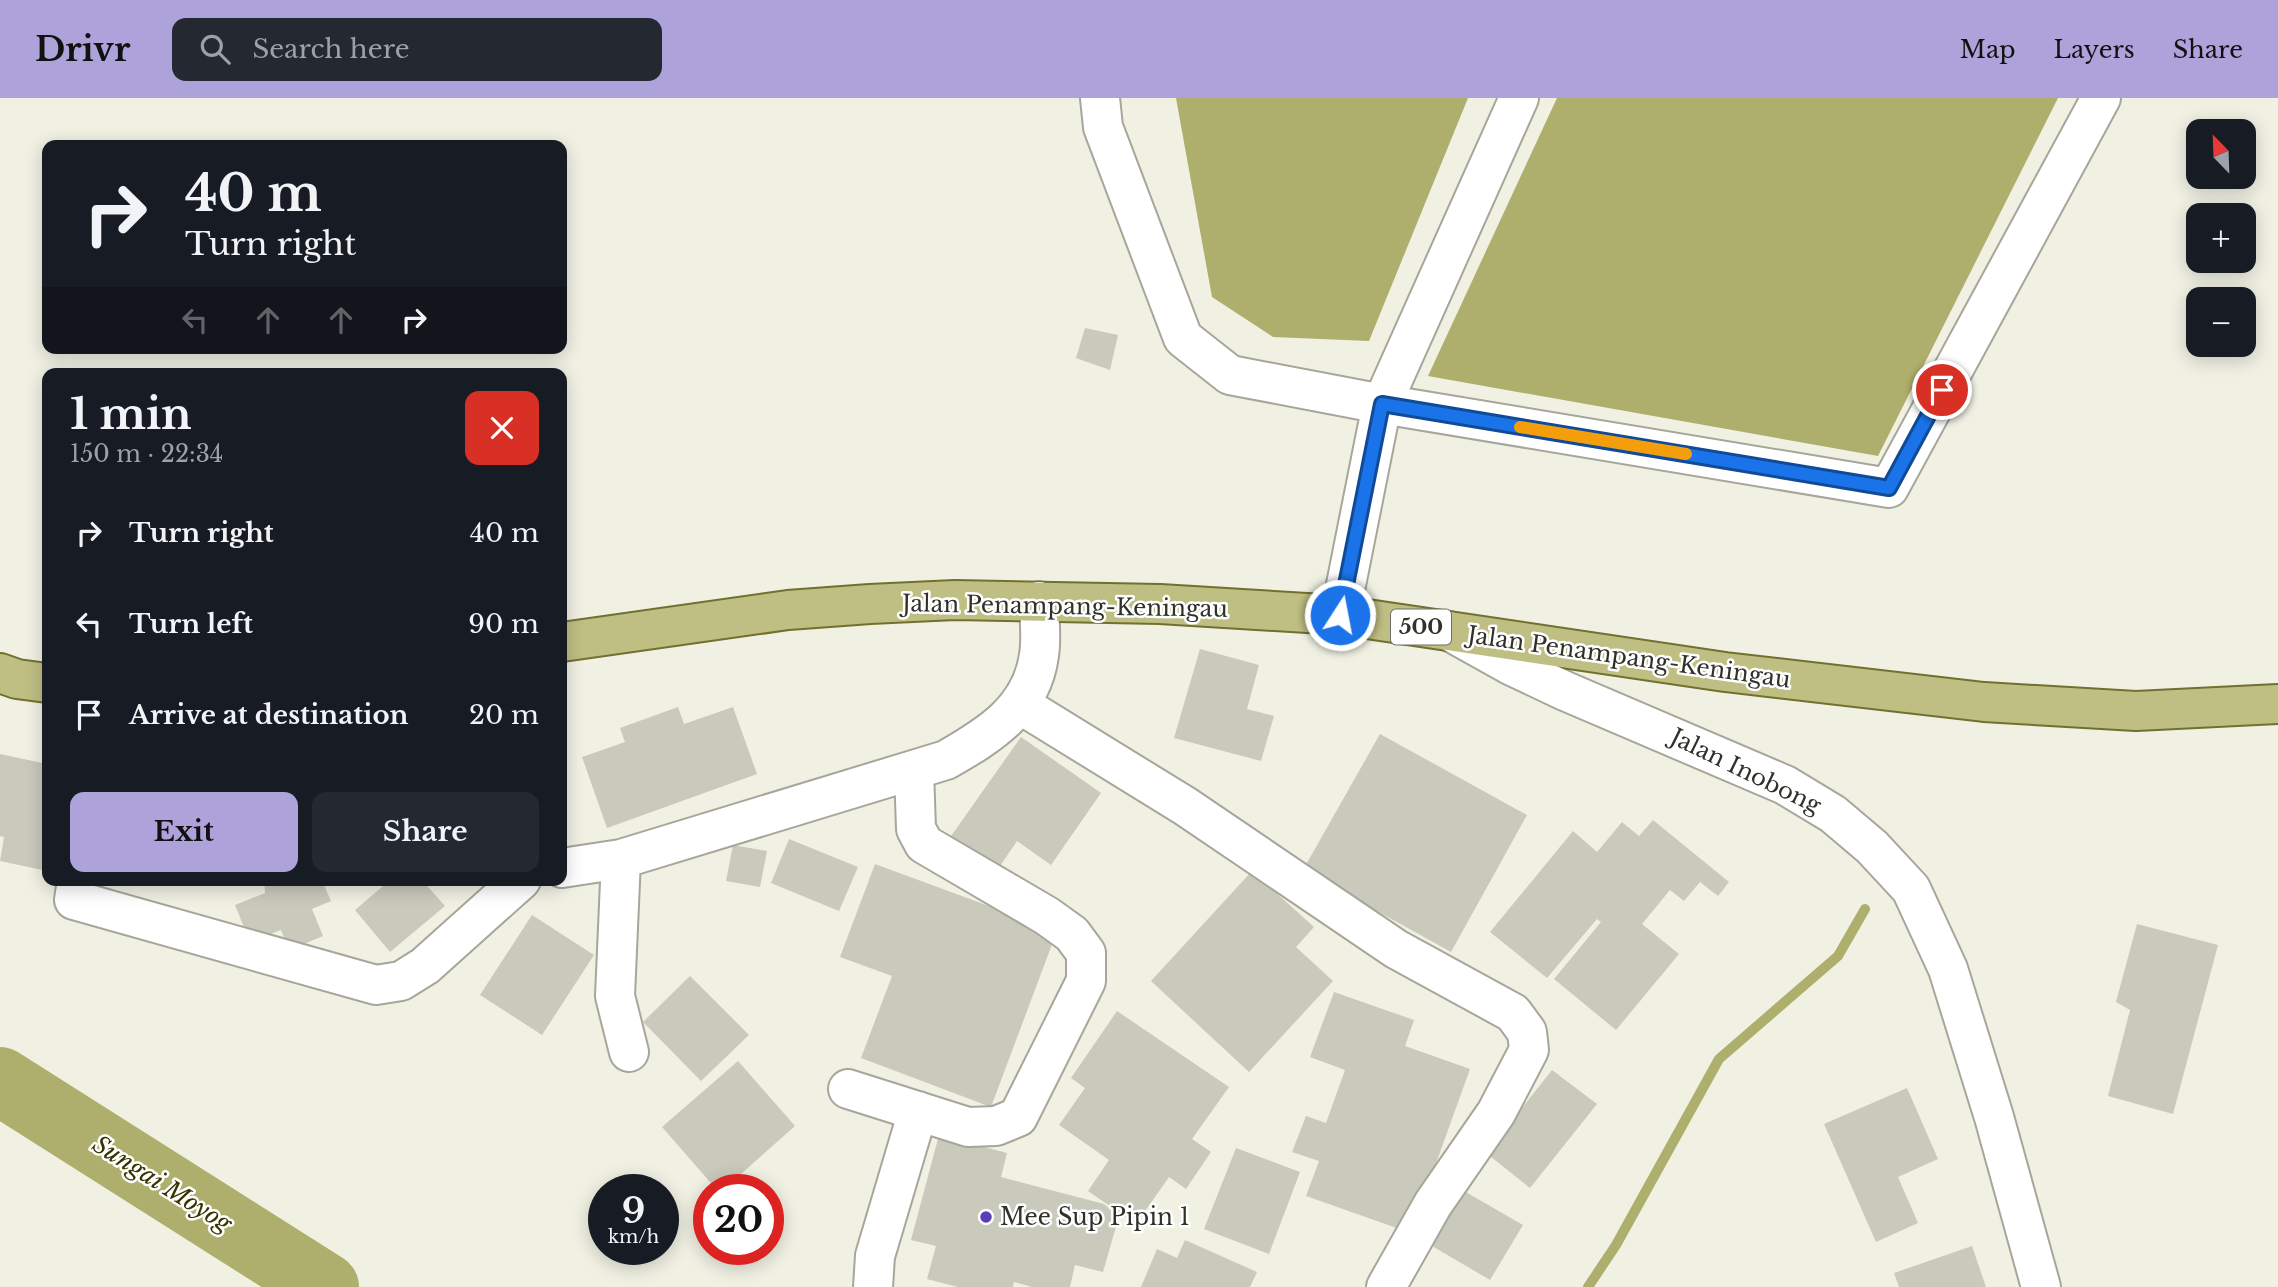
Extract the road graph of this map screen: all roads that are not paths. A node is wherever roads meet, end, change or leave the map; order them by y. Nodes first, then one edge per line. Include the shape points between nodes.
1 (1100, 98) edge
2 (1519, 98) edge
3 (2101, 98) edge
4 (1382, 404) junction
5 (1039, 601) junction
6 (1340, 615) junction
7 (1447, 631) junction
8 (567, 641) edge
9 (0, 673) edge
10 (42, 682) edge
11 (2278, 704) edge
12 (1021, 705) junction
13 (914, 770) junction
14 (621, 859) junction
15 (567, 867) edge
16 (75, 886) edge
17 (514, 886) edge
18 (629, 1052) dead end
19 (848, 1090) dead end
20 (918, 1111) junction
21 (873, 1287) edge
22 (1385, 1287) edge
23 (2041, 1287) edge

1 - 4 street via 1103,127 1183,338 1230,374
2 - 4 street
3 - 4 street via 1889,488
4 - 6 street
5 - 6 main road, Jalan Penampang-Keningau / 500
5 - 8 main road, Jalan Penampang-Keningau / 500 via 956,600 788,610
5 - 12 street via 1040,654
6 - 7 main road, Jalan Penampang-Keningau / 500
7 - 11 main road, Jalan Penampang-Keningau / 500 via 1725,672 1984,702 2136,711
7 - 23 street, Jalan Inobong via 1565,691 1785,785 1833,814 1880,855 1910,889 1948,969
9 - 10 main road
12 - 13 street via 970,746
12 - 22 street via 1185,806 1396,949 1513,1013 1527,1032 1529,1050 1496,1113 1433,1204
13 - 14 street
13 - 20 street via 916,829 924,844 1015,895 1072,934 1086,953 1086,981 1018,1117 996,1126 968,1127
14 - 15 street
14 - 18 street via 615,996
16 - 17 street via 74,900 376,985 401,981 425,966
19 - 20 street
20 - 21 street via 875,1256

